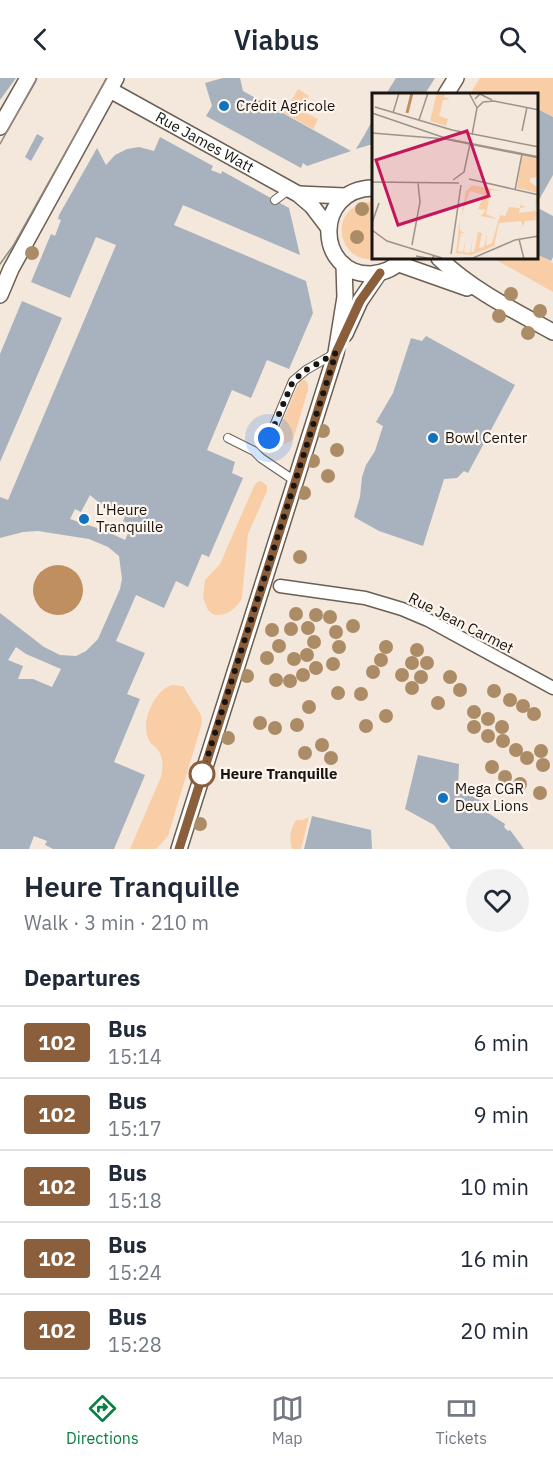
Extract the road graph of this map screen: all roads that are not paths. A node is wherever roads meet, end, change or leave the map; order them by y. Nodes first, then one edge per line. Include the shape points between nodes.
1 (28, 78) edge
2 (456, 78) edge
3 (113, 84) edge
4 (447, 93) edge
5 (0, 127) edge
6 (372, 188) edge
7 (294, 192) junction
8 (345, 196) junction
9 (275, 200) dead end
10 (328, 227) junction
11 (441, 260) edge
12 (401, 261) edge
13 (344, 265) junction
14 (380, 273) junction
15 (484, 294) junction
16 (0, 296) edge
17 (553, 332) edge
18 (336, 353) junction
19 (228, 438) dead end
20 (269, 438) dead end
21 (295, 481) junction
22 (280, 586) dead end
23 (553, 688) edge
24 (179, 849) edge

1 - 5 street
2 - 4 street
3 - 7 street, Rue James Watt
3 - 16 street
6 - 8 street, Rue James Watt
7 - 8 street, Rue James Watt
7 - 9 lane
7 - 10 street, Rue James Watt via 312,206
8 - 10 street via 331,215
10 - 13 street via 332,248
11 - 15 street
12 - 14 street
12 - 15 street
13 - 14 street via 367,274
13 - 18 street via 345,297
14 - 18 street via 360,301
15 - 17 street
18 - 20 lane via 293,381
18 - 21 street
19 - 21 lane via 254,451
21 - 24 street
22 - 23 street, Rue Jean Carmet via 365,598 402,609

